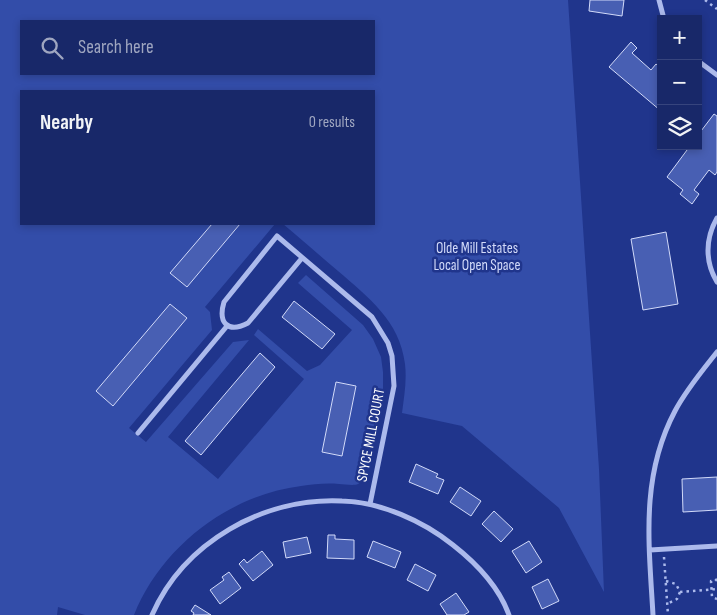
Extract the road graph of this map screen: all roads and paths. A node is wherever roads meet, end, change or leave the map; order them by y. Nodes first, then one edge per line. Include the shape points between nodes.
1 (659, 0) edge
2 (705, 0) edge
3 (717, 9) edge
4 (663, 15) edge
5 (702, 63) edge
6 (717, 75) edge
7 (717, 218) edge
8 (302, 258) junction
9 (717, 282) edge
10 (227, 326) junction
11 (717, 352) edge
12 (138, 433) dead end
13 (370, 504) junction
14 (717, 546) edge
15 (664, 549) junction
16 (650, 550) junction
17 (717, 579) edge
18 (666, 581) junction
19 (712, 589) junction
20 (717, 589) edge
21 (680, 592) junction
22 (717, 599) edge
23 (667, 604) junction
24 (152, 615) edge
25 (510, 615) edge
26 (653, 615) edge
27 (668, 615) edge

1 - 4 street
2 - 3 path
5 - 6 street
7 - 9 street via 707,248
8 - 10 street via 248,323 233,328
8 - 10 street, SPYCE MILL COURT via 277,236 224,302 221,311
8 - 13 street, SPYCE MILL COURT via 372,317 392,356 394,386
10 - 12 street
11 - 16 street via 675,411 656,458 649,504
13 - 24 street via 342,501 286,506 236,525 191,559 172,580
13 - 25 street via 423,525 463,553 481,570
14 - 15 street
15 - 16 street
15 - 18 path
16 - 26 street
17 - 19 path via 712,581
18 - 21 path via 676,584
18 - 23 path
19 - 20 path
19 - 21 path
19 - 22 path via 712,597
21 - 23 path via 677,599
23 - 27 path

